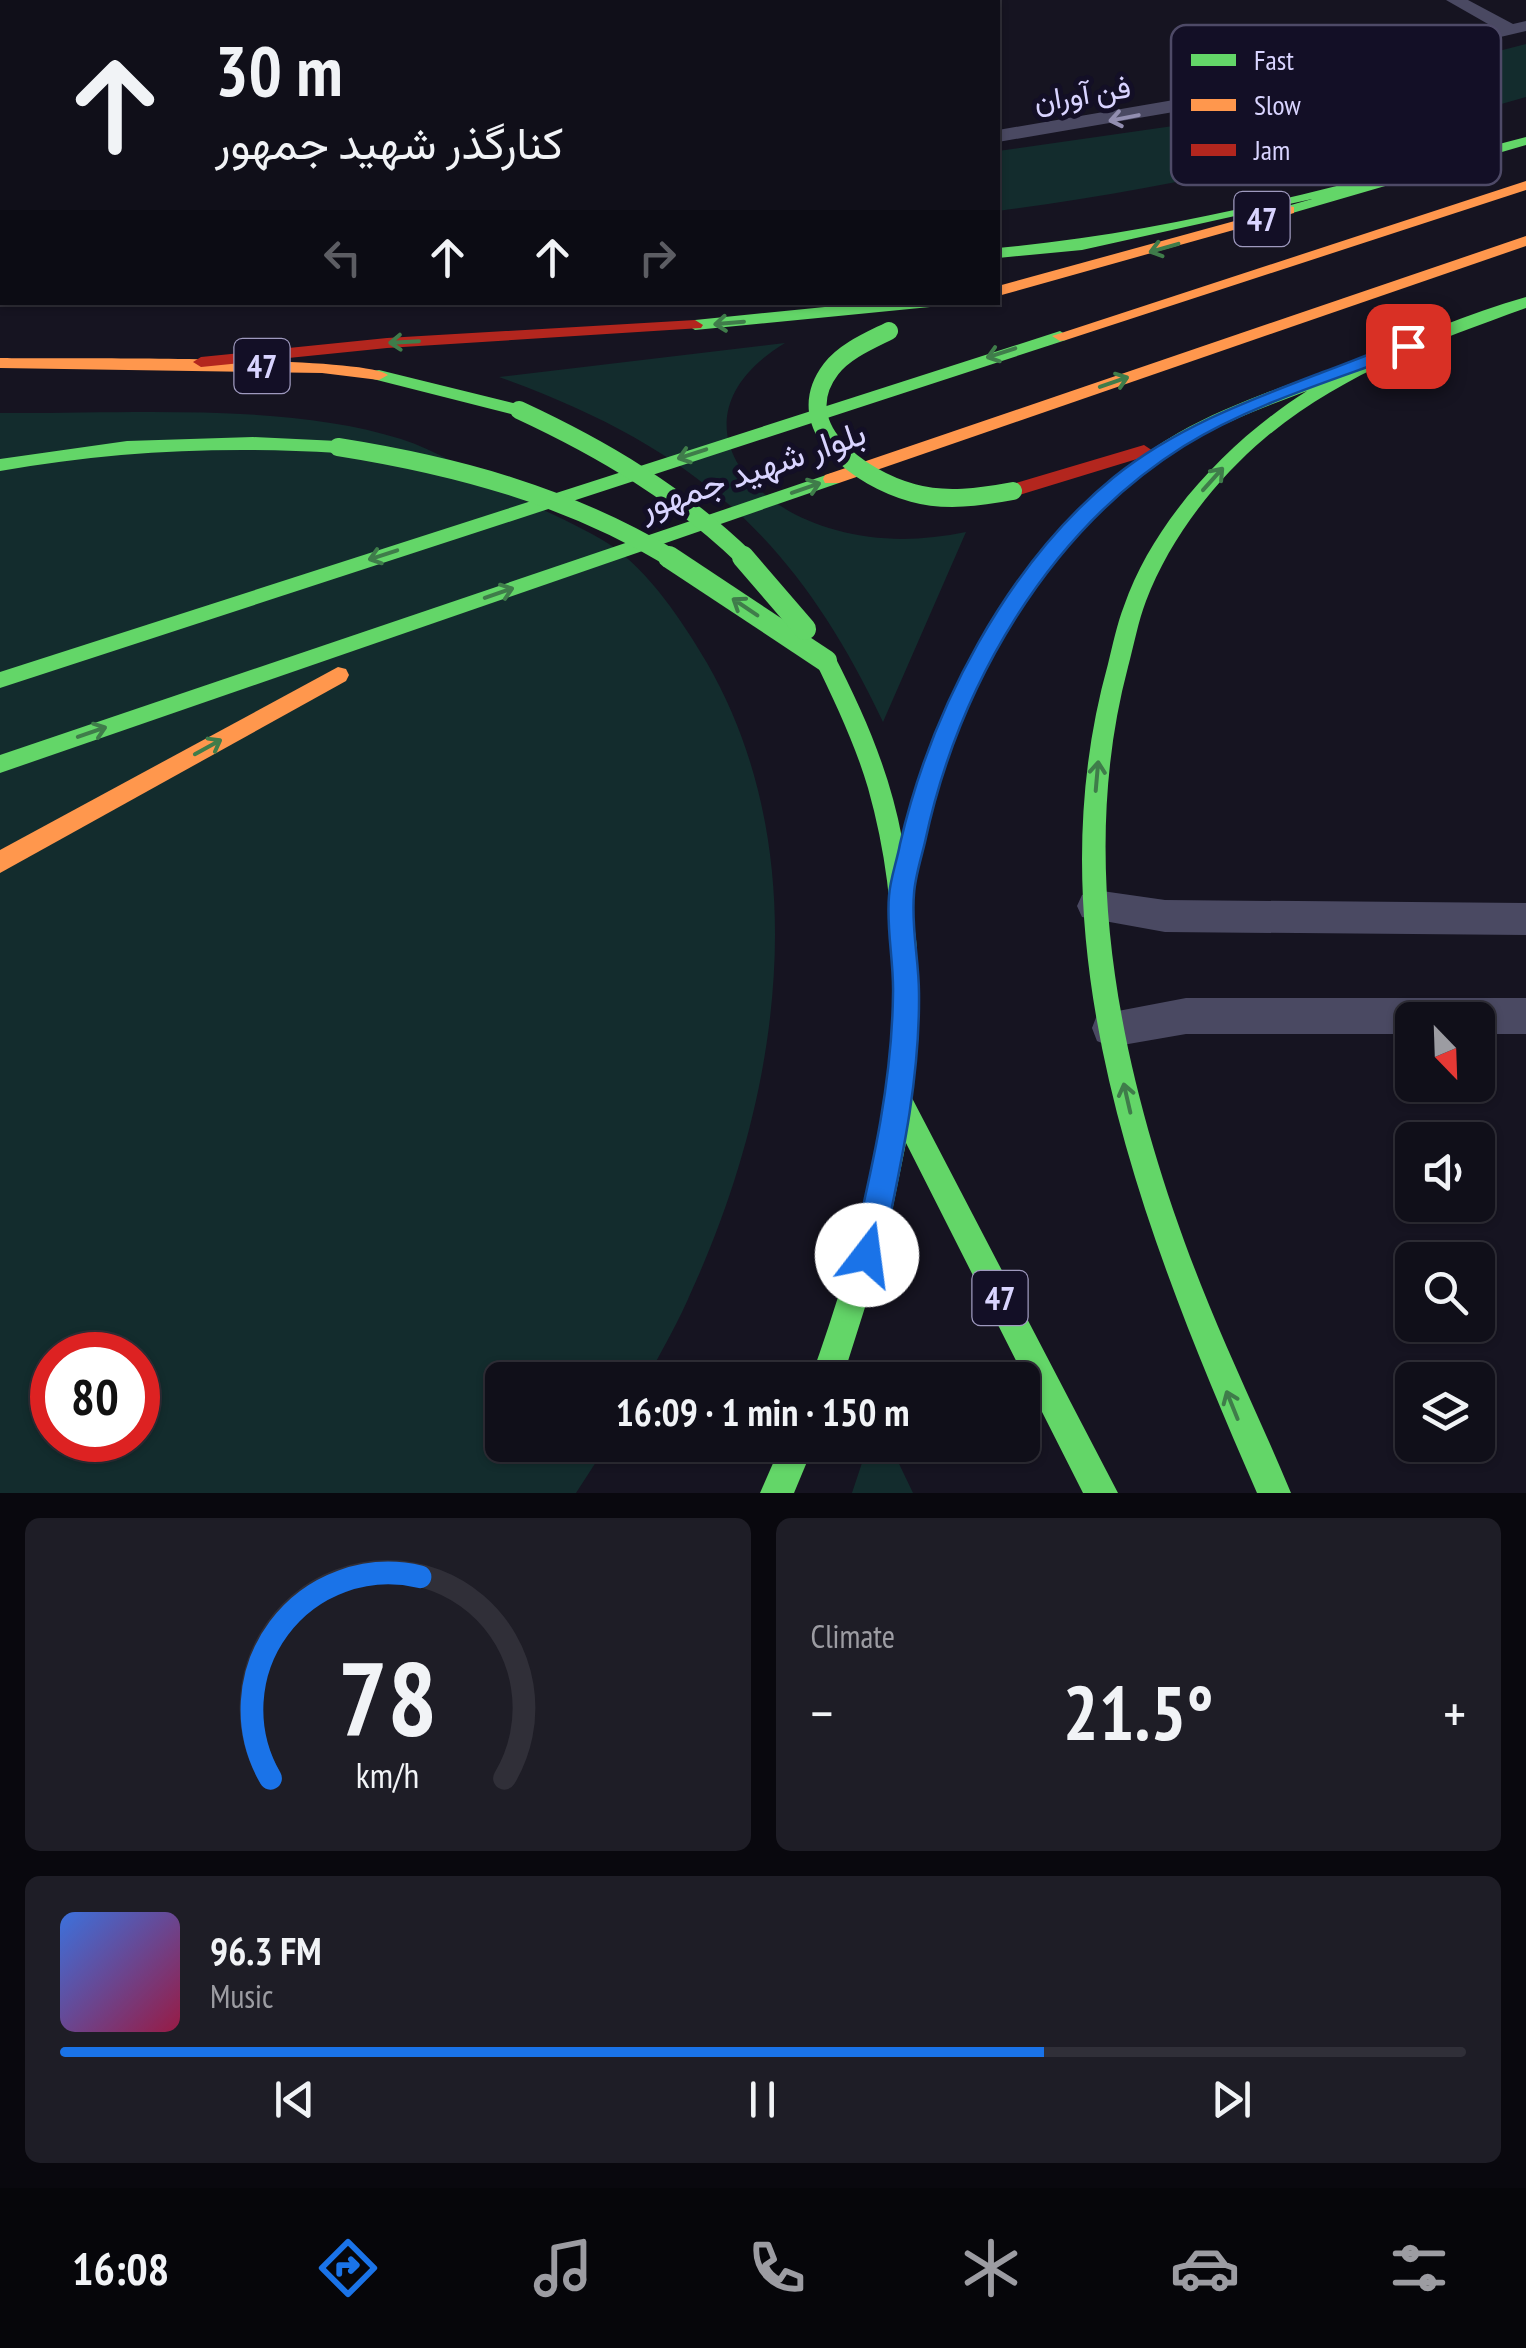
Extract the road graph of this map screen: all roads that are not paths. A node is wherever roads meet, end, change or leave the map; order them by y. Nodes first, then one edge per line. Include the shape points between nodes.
1 (1455, 0) edge
2 (1518, 28) edge
3 (1171, 109) edge
4 (1000, 136) edge
5 (1526, 142) edge
6 (1501, 149) edge
7 (1526, 184) edge
8 (1354, 185) edge
9 (1376, 185) edge
10 (1526, 240) edge
11 (1000, 253) edge
12 (1001, 291) edge
13 (1526, 302) edge
14 (901, 305) edge
15 (955, 308) dead end
16 (1372, 360) junction
17 (0, 363) edge
18 (174, 364) junction
19 (1179, 441) junction
20 (0, 466) edge
21 (463, 606) junction
22 (826, 661) junction
23 (0, 680) edge
24 (0, 764) edge
25 (0, 862) edge
26 (901, 895) junction
27 (1095, 906) junction
28 (1526, 918) edge
29 (1526, 1016) edge
30 (1111, 1028) junction
31 (900, 1103) junction
32 (832, 1362) edge
33 (791, 1462) edge
34 (777, 1493) edge
35 (1101, 1493) edge
36 (1274, 1493) edge

1 - 2 lane
3 -> 4 lane, فن آوران
5 - 6 main road, 47
7 -> 23 main road, بلوار شهید جمهور
8 - 11 main road via 1082,245
9 -> 12 main road, 47
21 -> 10 main road, بلوار شهید جمهور
13 - 16 main road, 47
14 -> 18 main road, 47
15 - 19 main road, bridge via 842,357 818,391 822,432 836,452 883,484 914,494 982,497
16 - 19 main road, 47
27 -> 16 main road via 1100,734 1137,600 1165,544 1236,454 1322,386
17 - 18 main road, 47
18 - 22 main road, 47, bridge via 390,377 520,410 580,435 690,504 740,549
19 - 26 main road, 47 via 1120,482 1066,535 970,675 919,813
22 -> 20 main road, bridge via 672,558 569,505 460,468 272,441 136,443
24 -> 21 main road, بلوار شهید جمهور
25 -> 21 main road
22 - 26 main road, 47 via 879,792
26 - 31 main road, 47 via 906,993
27 - 28 lane via 1164,916
27 - 30 main road
29 - 30 lane via 1186,1016
36 -> 30 main road via 1181,1279 1138,1146
31 - 32 main road, 47 via 877,1222
31 - 35 main road, 47
33 - 34 main road

